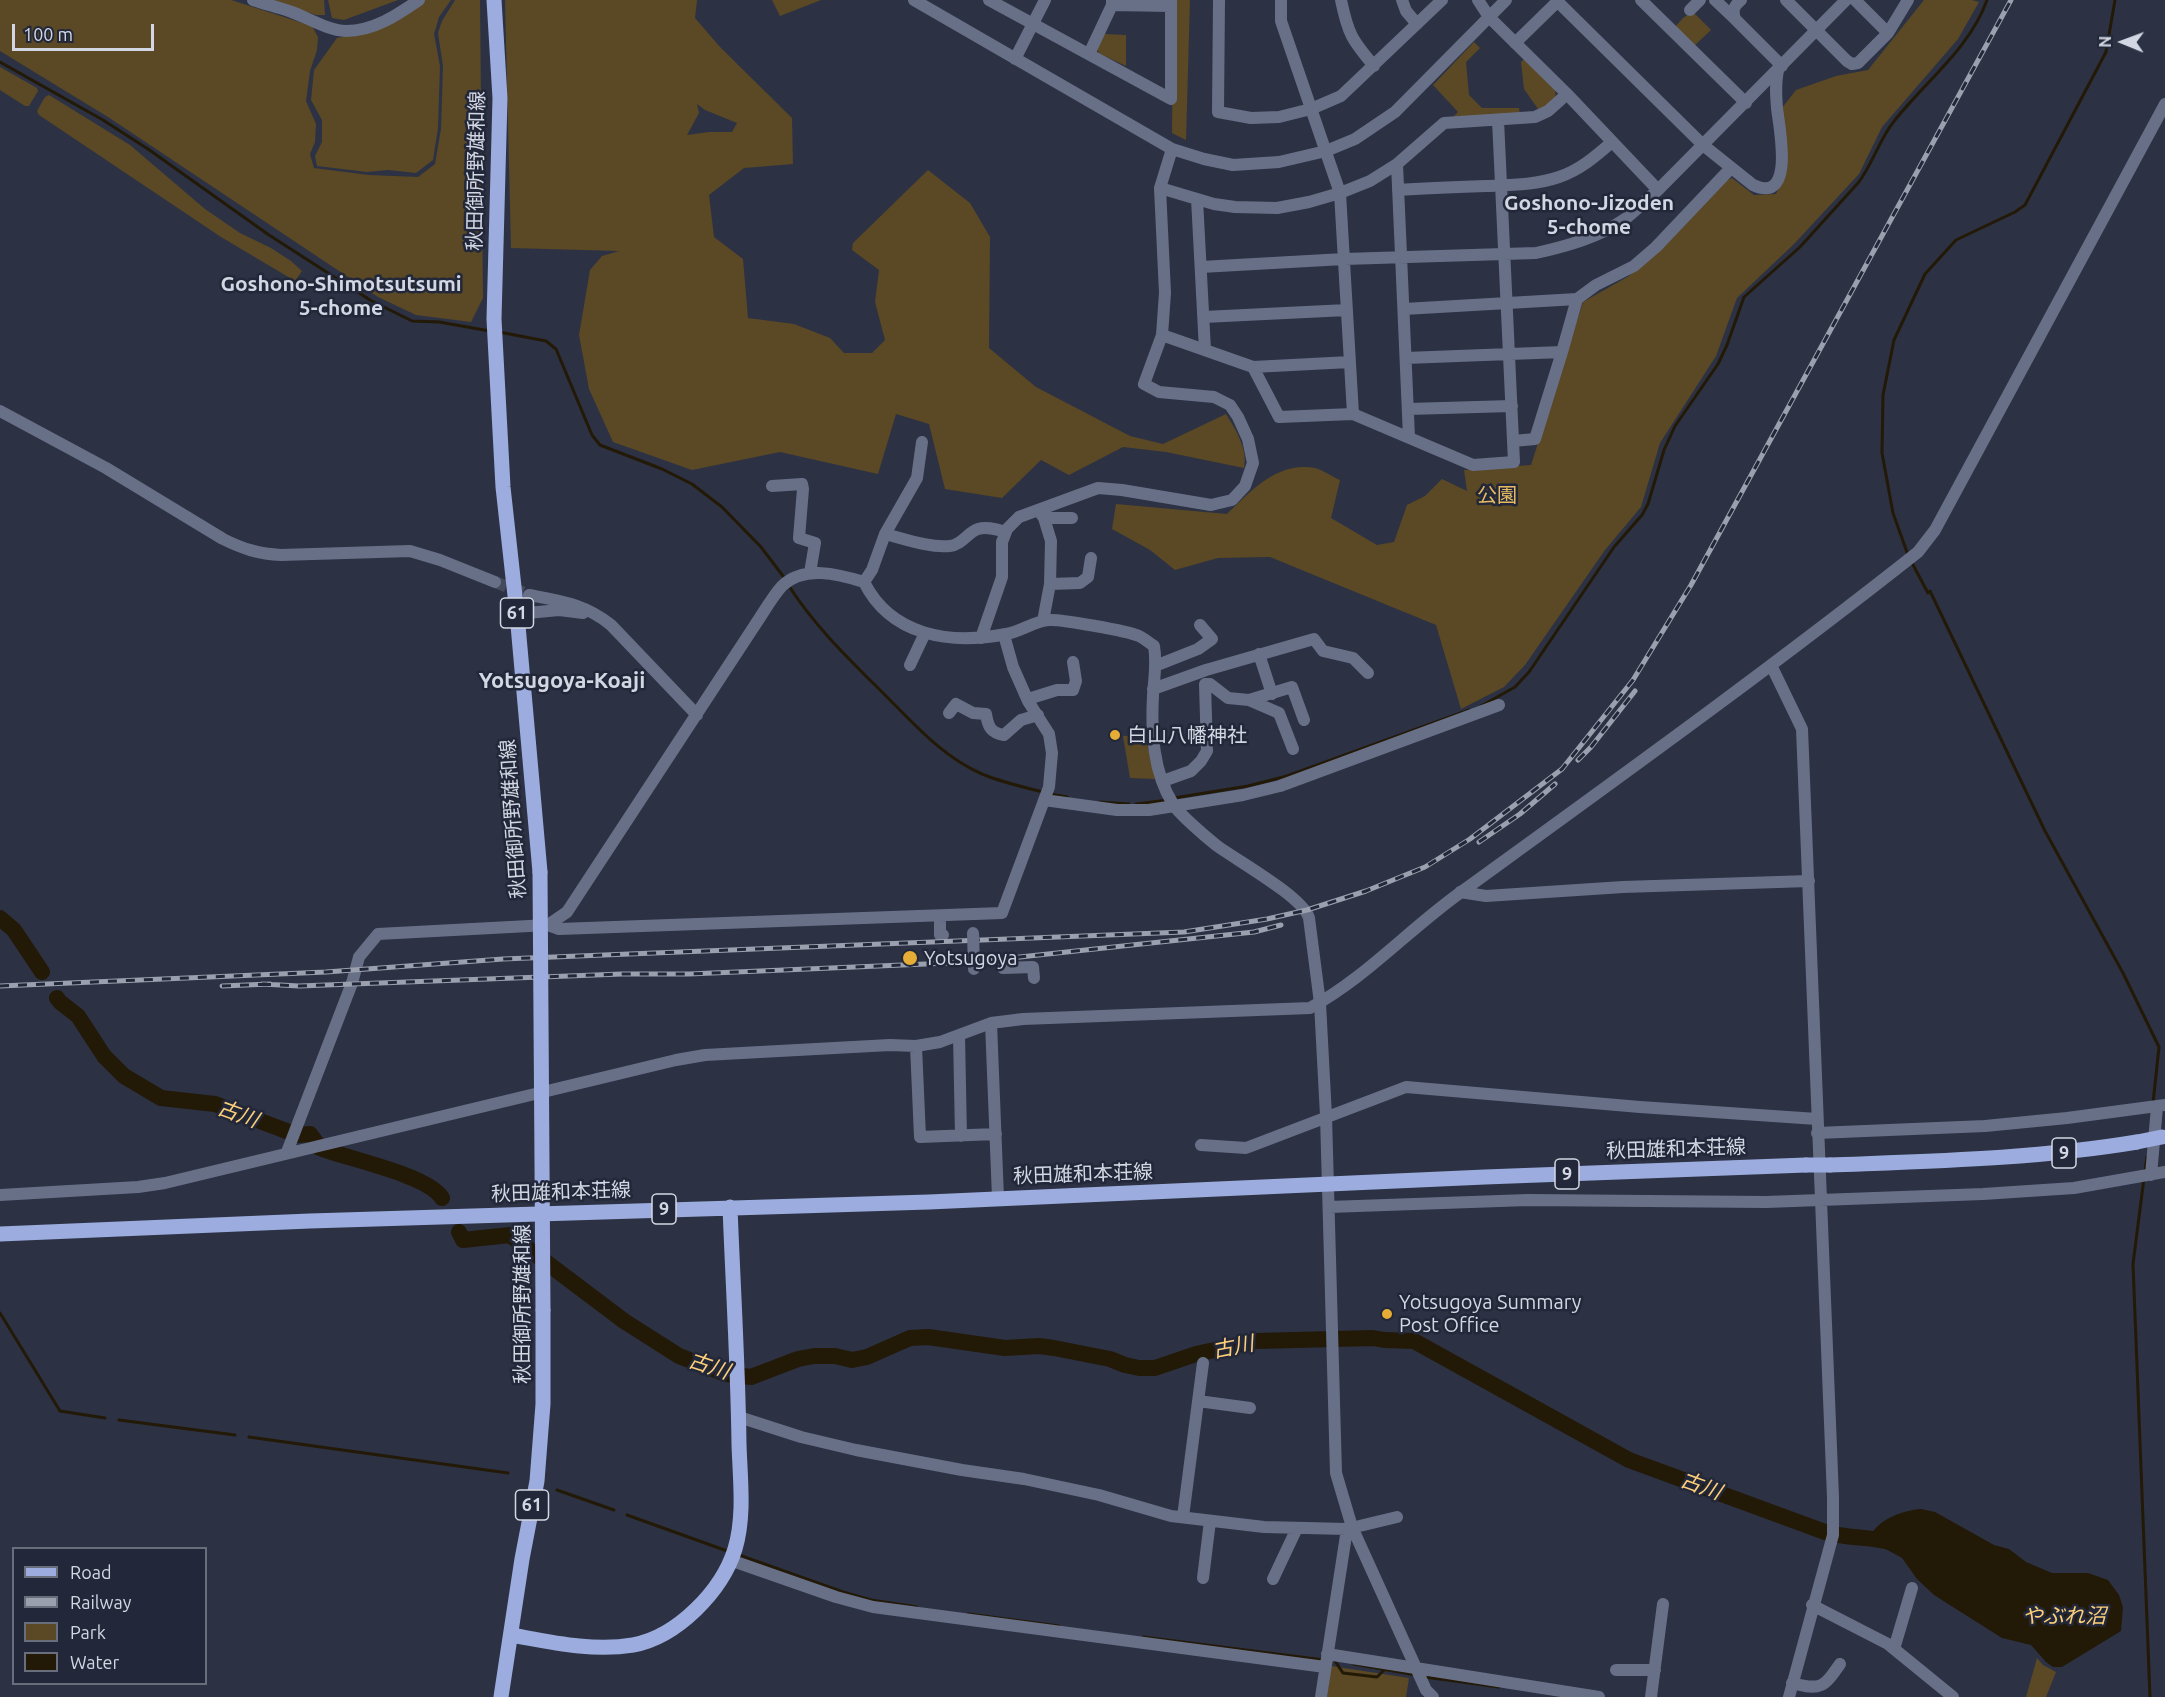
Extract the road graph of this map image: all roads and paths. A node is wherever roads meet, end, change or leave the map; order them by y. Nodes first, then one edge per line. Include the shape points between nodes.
1 (253, 0) edge
2 (419, 0) edge
3 (494, 0) edge
4 (914, 0) edge
5 (989, 0) edge
6 (1045, 0) edge
7 (1219, 0) edge
8 (1281, 0) edge
9 (1341, 0) edge
10 (1402, 0) edge
11 (1442, 0) edge
12 (1478, 0) edge
13 (1506, 0) edge
14 (1641, 0) edge
15 (1700, 0) edge
16 (1715, 0) edge
17 (1741, 0) edge
18 (1786, 0) edge
19 (1846, 0) edge
20 (1855, 0) edge
21 (1908, 0) edge
22 (1558, 1) edge
23 (1112, 3) edge
24 (1171, 3) edge
25 (1690, 10) dead end
26 (1489, 16) junction
27 (1735, 18) junction
28 (1032, 24) junction
29 (1417, 24) junction
30 (1817, 30) junction
31 (1888, 33) junction
32 (1515, 43) junction
33 (1089, 54) junction
34 (1015, 59) junction
35 (1374, 66) junction
36 (1780, 68) junction
37 (1567, 94) junction
38 (1746, 103) junction
39 (2165, 104) edge
40 (1311, 109) junction
41 (1498, 120) junction
42 (1612, 142) junction
43 (1703, 146) junction
44 (1172, 149) junction
45 (1326, 151) junction
46 (1397, 164) junction
47 (1731, 168) junction
48 (1501, 185) junction
49 (1160, 188) junction
50 (1398, 190) junction
51 (1658, 190) junction
52 (1340, 193) junction
53 (1197, 199) junction
54 (1504, 253) junction
55 (1401, 257) junction
56 (1344, 259) junction
57 (1201, 267) junction
58 (1577, 299) junction
59 (1507, 303) junction
60 (1404, 309) junction
61 (1347, 310) junction
62 (1203, 317) junction
63 (1162, 335) junction
64 (1205, 350) junction
65 (1562, 352) junction
66 (1509, 355) junction
67 (1406, 358) junction
68 (1350, 362) junction
69 (1253, 367) junction
70 (1512, 406) junction
71 (1408, 409) junction
72 (0, 411) edge
73 (1353, 414) junction
74 (1409, 437) junction
75 (1513, 441) junction
76 (922, 442) dead end
77 (772, 486) dead end
78 (1041, 514) junction
79 (1072, 518) dead end
80 (1006, 532) junction
81 (885, 534) junction
82 (1091, 558) dead end
83 (810, 573) junction
84 (495, 582) tunnel mouth
85 (864, 582) junction
86 (1050, 584) junction
87 (529, 595) tunnel mouth
88 (596, 613) junction
89 (518, 614) junction
90 (1043, 621) junction
91 (1200, 625) dead end
92 (926, 633) junction
93 (1004, 635) junction
94 (981, 638) junction
95 (1259, 654) junction
96 (1072, 662) dead end
97 (910, 665) dead end
98 (1771, 665) junction
99 (1155, 666) junction
100 (1198, 673) junction
101 (1368, 673) dead end
102 (1205, 684) junction
103 (1154, 689) junction
104 (1272, 694) junction
105 (1028, 699) junction
106 (1249, 700) junction
107 (1499, 705) dead end
108 (949, 713) dead end
109 (697, 715) junction
110 (1038, 715) junction
111 (1304, 720) dead end
112 (1293, 749) dead end
113 (1046, 795) junction
114 (1169, 796) junction
115 (1809, 881) junction
116 (1460, 892) junction
117 (940, 916) junction
118 (548, 925) junction
119 (973, 933) dead end
120 (943, 935) dead end
121 (1003, 968) dead end
122 (974, 969) dead end
123 (1034, 978) dead end
124 (1320, 1003) junction
125 (991, 1023) junction
126 (959, 1035) junction
127 (916, 1046) junction
128 (2161, 1106) edge
129 (1326, 1116) junction
130 (1817, 1119) junction
131 (1817, 1133) junction
132 (996, 1134) junction
133 (961, 1136) junction
134 (2164, 1137) edge
135 (291, 1142) junction
136 (1201, 1144) dead end
137 (2165, 1172) edge
138 (2146, 1176) junction
139 (1327, 1184) junction
140 (0, 1195) edge
141 (998, 1197) junction
142 (1820, 1201) junction
143 (730, 1207) junction
144 (1329, 1207) junction
145 (0, 1234) edge
146 (1203, 1363) dead end
147 (1198, 1401) junction
148 (1250, 1408) dead end
149 (739, 1417) junction
150 (1183, 1517) junction
151 (1397, 1517) dead end
152 (1210, 1521) junction
153 (1297, 1528) junction
154 (1350, 1528) junction
155 (732, 1556) junction
156 (1203, 1578) dead end
157 (1273, 1579) dead end
158 (1912, 1588) dead end
159 (1664, 1604) dead end
160 (1812, 1605) junction
161 (511, 1635) junction
162 (1894, 1649) junction
163 (1326, 1661) junction
164 (1840, 1664) dead end
165 (1616, 1670) dead end
166 (1655, 1670) junction
167 (1419, 1673) junction
168 (1792, 1683) junction
169 (501, 1697) edge
170 (1321, 1697) edge
171 (1433, 1697) edge
172 (1599, 1697) edge
173 (1651, 1697) edge
174 (1789, 1697) edge
175 (1953, 1697) edge

1 - 2 street via 348,31 388,20
3 - 89 main road, 秋田御所野雄和線 / 61 via 500,98 495,353 503,487
4 - 34 street
5 - 28 street
6 - 28 street
7 - 40 street via 1218,112 1251,118 1279,117
8 - 40 street via 1281,21
9 - 35 street via 1353,42
10 - 29 street
11 - 29 street
12 - 26 street
13 - 26 street
14 - 38 street
15 - 25 street
16 - 27 street
17 - 27 street via 1735,6
18 - 30 street
19 - 30 street
20 - 31 street
21 - 31 street
22 - 32 street
22 - 43 street
23 - 24 street
23 - 33 street
24 - 33 street via 1171,99
26 - 32 street
26 - 45 street via 1395,112 1355,139
27 - 36 street
28 - 33 street
28 - 34 street
29 - 35 street
30 - 31 street via 1852,63 1858,63
30 - 36 street
32 - 37 street
34 - 44 street
35 - 40 street via 1341,96
36 - 38 street
36 - 47 street via 1775,83 1782,137 1778,180 1771,188 1762,189
37 - 41 street via 1535,117
37 - 42 street
38 - 43 street
39 - 98 street via 1935,530 1918,552
40 - 45 street
41 - 46 street via 1444,123
41 - 48 street
42 - 48 street via 1594,158 1559,177
42 - 51 street
43 - 47 street
43 - 51 street
44 - 45 street via 1233,165 1279,162
44 - 49 street
45 - 52 street
46 - 50 street
46 - 52 street
47 - 58 street via 1656,248 1634,266
48 - 50 street
48 - 54 street
49 - 53 street
49 - 63 street via 1165,293
50 - 55 street
51 - 54 street via 1626,218 1594,237 1536,253
52 - 53 street via 1276,208 1235,207
52 - 56 street
53 - 57 street
54 - 55 street
54 - 59 street
55 - 56 street
55 - 60 street
56 - 57 street
56 - 61 street
57 - 62 street
58 - 59 street
58 - 65 street
59 - 60 street
59 - 66 street
60 - 67 street
61 - 62 street
61 - 68 street
62 - 64 street
63 - 64 street
63 - 78 street via 1144,384 1159,393 1214,397 1230,405 1248,439 1253,463 1245,486 1232,500 1211,505 1098,488
64 - 69 street
65 - 66 street
65 - 75 street via 1535,439
66 - 67 street
66 - 70 street
67 - 71 street
68 - 69 street
68 - 73 street
69 - 73 street via 1279,417
70 - 71 street
70 - 75 street
71 - 74 street
72 - 84 street via 245,550 281,555 410,551
73 - 74 street
74 - 75 street via 1473,465 1514,462
76 - 81 street via 917,478
77 - 83 street via 802,484 799,538 815,543
78 - 79 street
78 - 80 street via 1019,517
78 - 86 street via 1051,541
80 - 81 street via 978,529 950,546
80 - 94 street via 1002,542 1002,577
81 - 85 street
82 - 86 street via 1088,577 1080,583
83 - 85 street
83 - 109 street via 787,583
85 - 92 street via 873,600 888,614
86 - 90 street
87 - 88 street via 568,602
88 - 89 street via 559,610
88 - 109 street
89 - 161 main road, 秋田御所野雄和線 / 61, bridge via 540,872 543,1404 537,1481
90 - 93 street
90 - 99 street via 1139,636 1154,646
91 - 99 street via 1212,639 1175,660
92 - 94 street via 943,638
92 - 97 street
93 - 94 street
93 - 105 street
95 - 100 street
95 - 101 street via 1314,639 1323,651 1353,658
95 - 104 street
96 - 105 street via 1076,681 1073,690 1057,690
98 - 115 street via 1802,729
98 - 116 street
99 - 103 street
100 - 102 street
100 - 103 street
102 - 106 street via 1228,698
102 - 114 street via 1207,751
103 - 114 street via 1152,732 1159,773
104 - 106 street
104 - 111 street via 1292,687
105 - 110 street
106 - 112 street via 1279,713
107 - 114 street via 1280,786 1244,795
108 - 110 street via 956,704 973,713 986,714 987,725 994,733 1004,735 1021,720
109 - 118 street via 567,912
110 - 113 street via 1049,734 1052,753
113 - 114 street via 1117,810 1149,810
113 - 117 street via 1002,913
114 - 124 street via 1214,844 1307,910
115 - 116 street via 1486,896
115 - 130 street
116 - 124 street
117 - 118 street via 560,929
117 - 120 street
118 - 135 street via 384,933 373,938 359,957
119 - 122 street, bridge
121 - 123 street via 1033,967
124 - 125 street via 1310,1008
124 - 129 street
125 - 126 street
125 - 132 street
126 - 127 street
126 - 133 street
127 - 133 street via 920,1137
127 - 135 street via 705,1055 310,1147
128 - 131 street via 1984,1126
128 - 138 street
129 - 130 street via 1406,1087
129 - 136 street via 1246,1148
129 - 139 street
130 - 131 street
131 - 142 street
132 - 133 street
132 - 141 street
134 - 139 main road, 秋田雄和本荘線 / 9, bridge via 1990,1160
135 - 140 street via 165,1183
137 - 138 street
138 - 142 street via 2063,1189
139 - 141 main road, 秋田雄和本荘線 / 9
139 - 144 street
141 - 143 main road, 秋田雄和本荘線 / 9
142 - 144 street via 1528,1200
142 - 160 street via 1833,1535
143 - 145 main road, 秋田雄和本荘線 / 9
143 - 149 main road
144 - 154 street via 1336,1473
146 - 147 street
147 - 148 street
147 - 150 street
149 - 150 street via 856,1450 1024,1479
149 - 155 main road via 741,1510
150 - 152 street
151 - 154 street
152 - 153 street
152 - 156 street
153 - 154 street
153 - 157 street
154 - 163 street
154 - 167 street
155 - 161 main road via 720,1580 686,1620 635,1644 569,1645
155 - 163 street via 836,1597 873,1607
158 - 162 street
159 - 166 street
160 - 162 street
160 - 168 street
161 - 169 main road, 秋田御所野雄和線 / 61
162 - 175 street
163 - 167 street
163 - 170 street
164 - 168 street via 1819,1688
165 - 166 street
166 - 173 street
167 - 171 street
167 - 172 street
168 - 174 street

